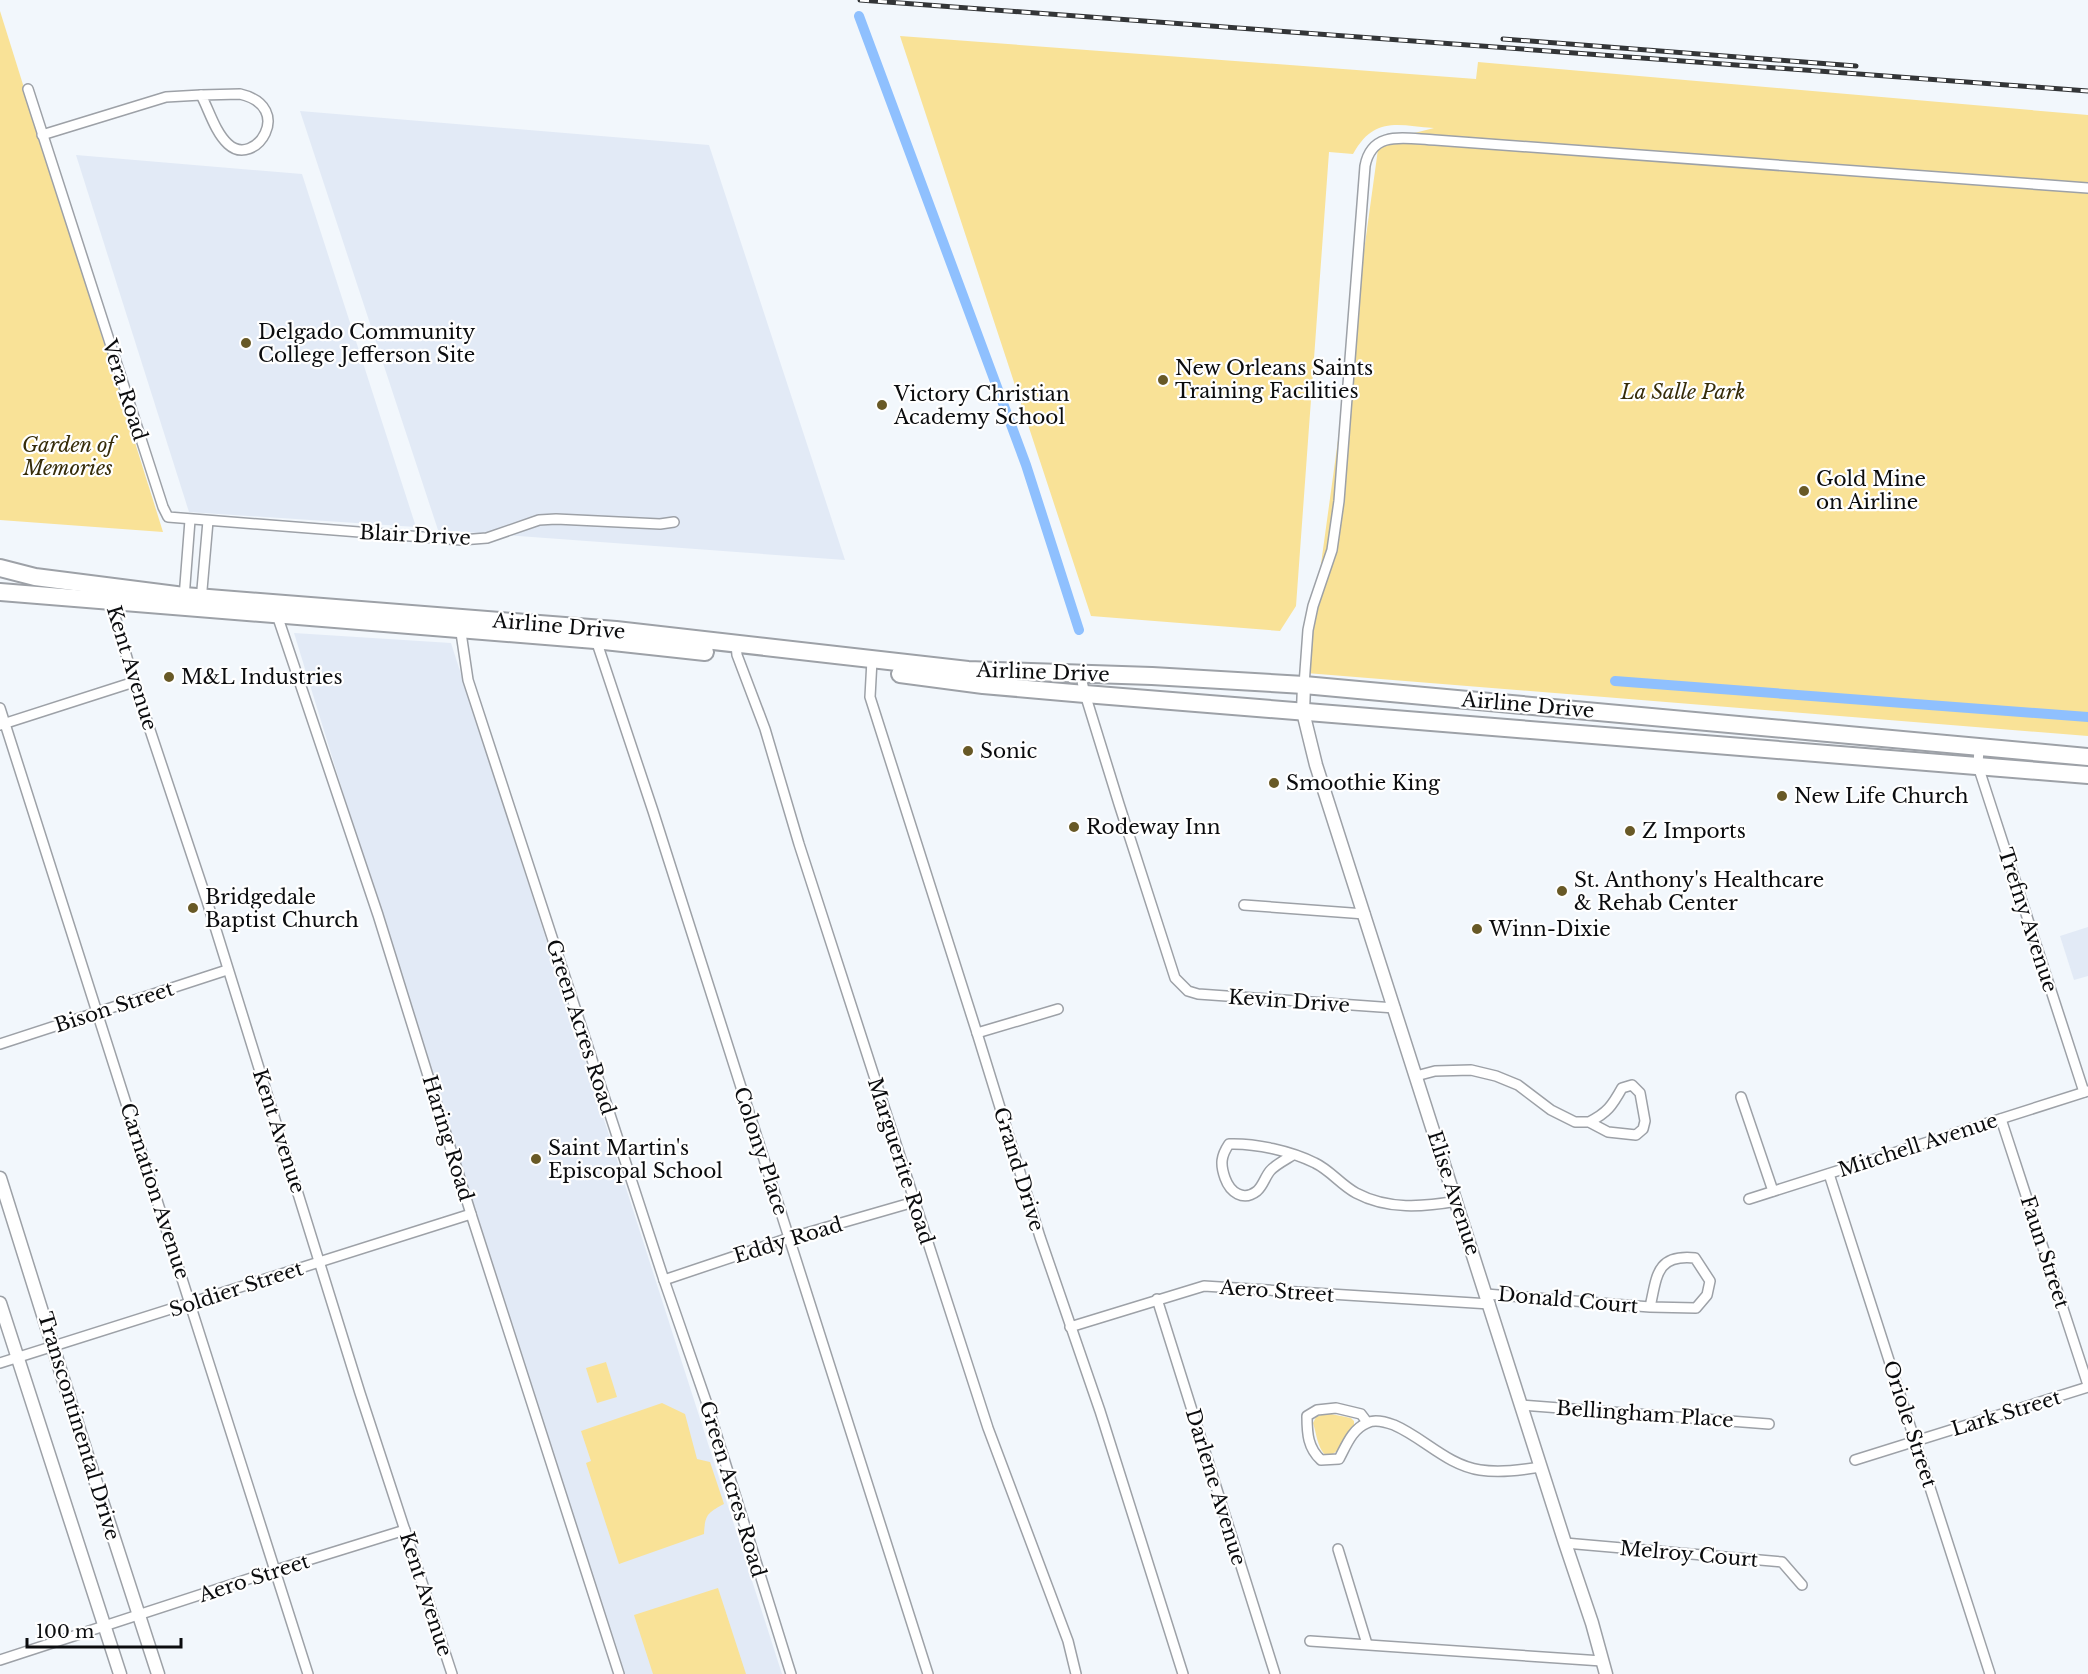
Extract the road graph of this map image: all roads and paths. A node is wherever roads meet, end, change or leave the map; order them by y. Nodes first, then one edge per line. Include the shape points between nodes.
1 (28, 89) dead end
2 (201, 95) junction
3 (42, 135) junction
4 (2088, 188) edge
5 (190, 520) junction
6 (208, 521) junction
7 (674, 522) dead end
8 (0, 568) edge
9 (0, 592) edge
10 (110, 595) junction
11 (183, 602) junction
12 (201, 603) junction
13 (276, 609) junction
14 (460, 624) junction
15 (595, 634) junction
16 (736, 650) junction
17 (872, 665) junction
18 (1080, 673) junction
19 (134, 682) junction
20 (1304, 684) junction
21 (1085, 694) junction
22 (0, 708) edge
23 (1586, 711) junction
24 (1303, 712) junction
25 (2, 724) edge
26 (1582, 733) junction
27 (1979, 747) junction
28 (2088, 757) edge
29 (1978, 766) junction
30 (2088, 775) edge
31 (1244, 905) dead end
32 (1365, 914) junction
33 (227, 970) junction
34 (1395, 1008) junction
35 (1058, 1010) dead end
36 (98, 1011) junction
37 (977, 1033) junction
38 (0, 1044) edge
39 (1416, 1076) junction
40 (2086, 1091) edge
41 (1741, 1097) dead end
42 (2001, 1119) junction
43 (1589, 1122) junction
44 (1293, 1155) junction
45 (1829, 1174) junction
46 (0, 1178) edge
47 (1773, 1191) junction
48 (1749, 1199) dead end
49 (1456, 1201) junction
50 (914, 1202) junction
51 (471, 1214) junction
52 (789, 1238) junction
53 (320, 1262) junction
54 (664, 1280) junction
55 (1157, 1299) junction
56 (1488, 1299) junction
57 (0, 1302) edge
58 (191, 1304) junction
59 (1650, 1307) junction
60 (1070, 1327) junction
61 (54, 1346) junction
62 (18, 1358) junction
63 (0, 1364) edge
64 (2088, 1386) edge
65 (1522, 1405) junction
66 (1367, 1422) junction
67 (1769, 1424) dead end
68 (1915, 1441) junction
69 (1855, 1460) dead end
70 (1541, 1467) junction
71 (405, 1530) junction
72 (1565, 1543) junction
73 (1338, 1549) dead end
74 (276, 1570) junction
75 (1802, 1585) dead end
76 (139, 1615) junction
77 (105, 1626) junction
78 (1310, 1641) dead end
79 (1367, 1644) junction
80 (0, 1660) edge
81 (1602, 1661) junction
82 (120, 1674) edge
83 (158, 1674) edge
84 (308, 1674) edge
85 (452, 1674) edge
86 (619, 1674) edge
87 (791, 1674) edge
88 (928, 1674) edge
89 (1076, 1674) edge
90 (1183, 1674) edge
91 (1275, 1674) edge
92 (1606, 1674) edge
93 (1990, 1674) edge

1 - 3 street
2 - 2 street via 240,94 261,103 268,123 258,145 242,151 230,146
2 - 3 street via 166,96
3 - 5 street, Vera Road via 163,507 168,517
4 - 20 street via 1436,140 1379,142 1367,154 1365,166 1339,501 1332,550 1308,630
5 - 6 street, Blair Drive
5 - 11 street
6 - 7 street, Blair Drive via 461,540 487,538 539,520
6 - 12 street
8 - 10 highway, Airline Drive
9 - 10 highway, Airline Drive
10 - 11 highway, Airline Drive
10 - 19 street, Kent Avenue
11 - 12 highway, Airline Drive
12 - 13 highway, Airline Drive
13 - 14 highway, Airline Drive
13 - 51 street, Haring Road via 378,915
14 - 15 highway, Airline Drive
14 - 54 street, Green Acres Road via 468,680
15 - 16 highway, Airline Drive
15 - 52 street, Colony Place
16 - 17 highway, Airline Drive
16 - 50 street, Marguerite Road via 765,729
17 - 18 highway, Airline Drive
17 - 21 highway, Airline Drive via 983,685
17 - 37 street, Grand Drive via 870,698
18 - 20 highway, Airline Drive
18 - 21 street
19 - 25 street
19 - 33 street, Kent Avenue
20 - 23 highway, Airline Drive
20 - 24 street, Elise Avenue
21 - 24 highway, Airline Drive
21 - 34 street, Kevin Drive via 1174,978 1198,994
22 - 25 street, Carnation Avenue
23 - 26 highway
23 - 27 highway, Airline Drive
24 - 26 highway, Airline Drive
24 - 32 street, Elise Avenue via 1316,765
25 - 36 street, Carnation Avenue
26 - 29 highway, Airline Drive
27 - 28 highway, Airline Drive
27 - 29 street, Trefny Avenue
29 - 30 highway, Airline Drive
29 - 40 street, Trefny Avenue
31 - 32 street
32 - 34 street, Elise Avenue
33 - 36 street, Bison Street
33 - 53 street, Kent Avenue
34 - 39 street, Elise Avenue
35 - 37 street
36 - 38 street, Bison Street
36 - 58 street, Carnation Avenue
37 - 60 street, Grand Drive
39 - 43 street via 1471,1070 1496,1076 1575,1122
39 - 49 street, Elise Avenue
40 - 42 street, Mitchell Avenue
41 - 47 street
42 - 45 street, Mitchell Avenue
42 - 64 street, Faun Street
43 - 43 street via 1608,1132 1636,1135 1645,1121 1640,1093 1632,1086 1622,1088 1613,1105
44 - 44 street via 1270,1170 1257,1191 1247,1196 1230,1190 1221,1164 1229,1144 1248,1143
44 - 49 street via 1316,1163 1356,1193 1387,1204 1410,1207
45 - 47 street, Mitchell Avenue
45 - 68 street, Oriole Street
46 - 61 street, Transcontinental Drive
47 - 48 street, Mitchell Avenue
49 - 56 street, Elise Avenue
50 - 52 street, Eddy Road
50 - 89 street, Marguerite Road via 988,1428 1068,1641
51 - 53 street, Soldier Street
51 - 86 street, Haring Road
52 - 54 street, Eddy Road
52 - 88 street, Colony Place
53 - 58 street, Soldier Street
53 - 71 street, Kent Avenue
54 - 87 street, Green Acres Road
55 - 56 street, Aero Street via 1204,1286
55 - 60 street, Aero Street
55 - 91 street, Darlene Avenue
56 - 59 street, Donald Court
56 - 65 street, Elise Avenue
57 - 62 street, Transcontinental Drive
58 - 61 street, Soldier Street
58 - 74 street, Carnation Avenue
59 - 59 street, Donald Court via 1696,1308 1707,1295 1710,1281 1695,1258 1678,1256 1662,1265
60 - 90 street, Grand Drive
61 - 62 street, Soldier Street
61 - 76 street, Transcontinental Drive
62 - 63 street, Soldier Street
62 - 77 street, Transcontinental Drive
64 - 68 street, Lark Street
65 - 67 street, Bellingham Place
65 - 70 street, Elise Avenue
66 - 66 street via 1361,1414 1336,1408 1317,1410 1307,1416 1312,1451 1321,1460 1339,1459 1356,1430
66 - 70 street via 1394,1425 1436,1452 1480,1470 1508,1472
68 - 69 street, Lark Street
68 - 93 street, Oriole Street
70 - 72 street, Elise Avenue
71 - 74 street, Aero Street
71 - 85 street, Kent Avenue
72 - 75 street, Melroy Court via 1782,1562
72 - 81 street, Elise Avenue
73 - 79 street
74 - 76 street, Aero Street
74 - 84 street, Carnation Avenue
76 - 77 street, Aero Street
76 - 83 street, Transcontinental Drive
77 - 80 street, Aero Street
77 - 82 street, Transcontinental Drive
78 - 79 street
79 - 81 street
81 - 92 street, Elise Avenue

